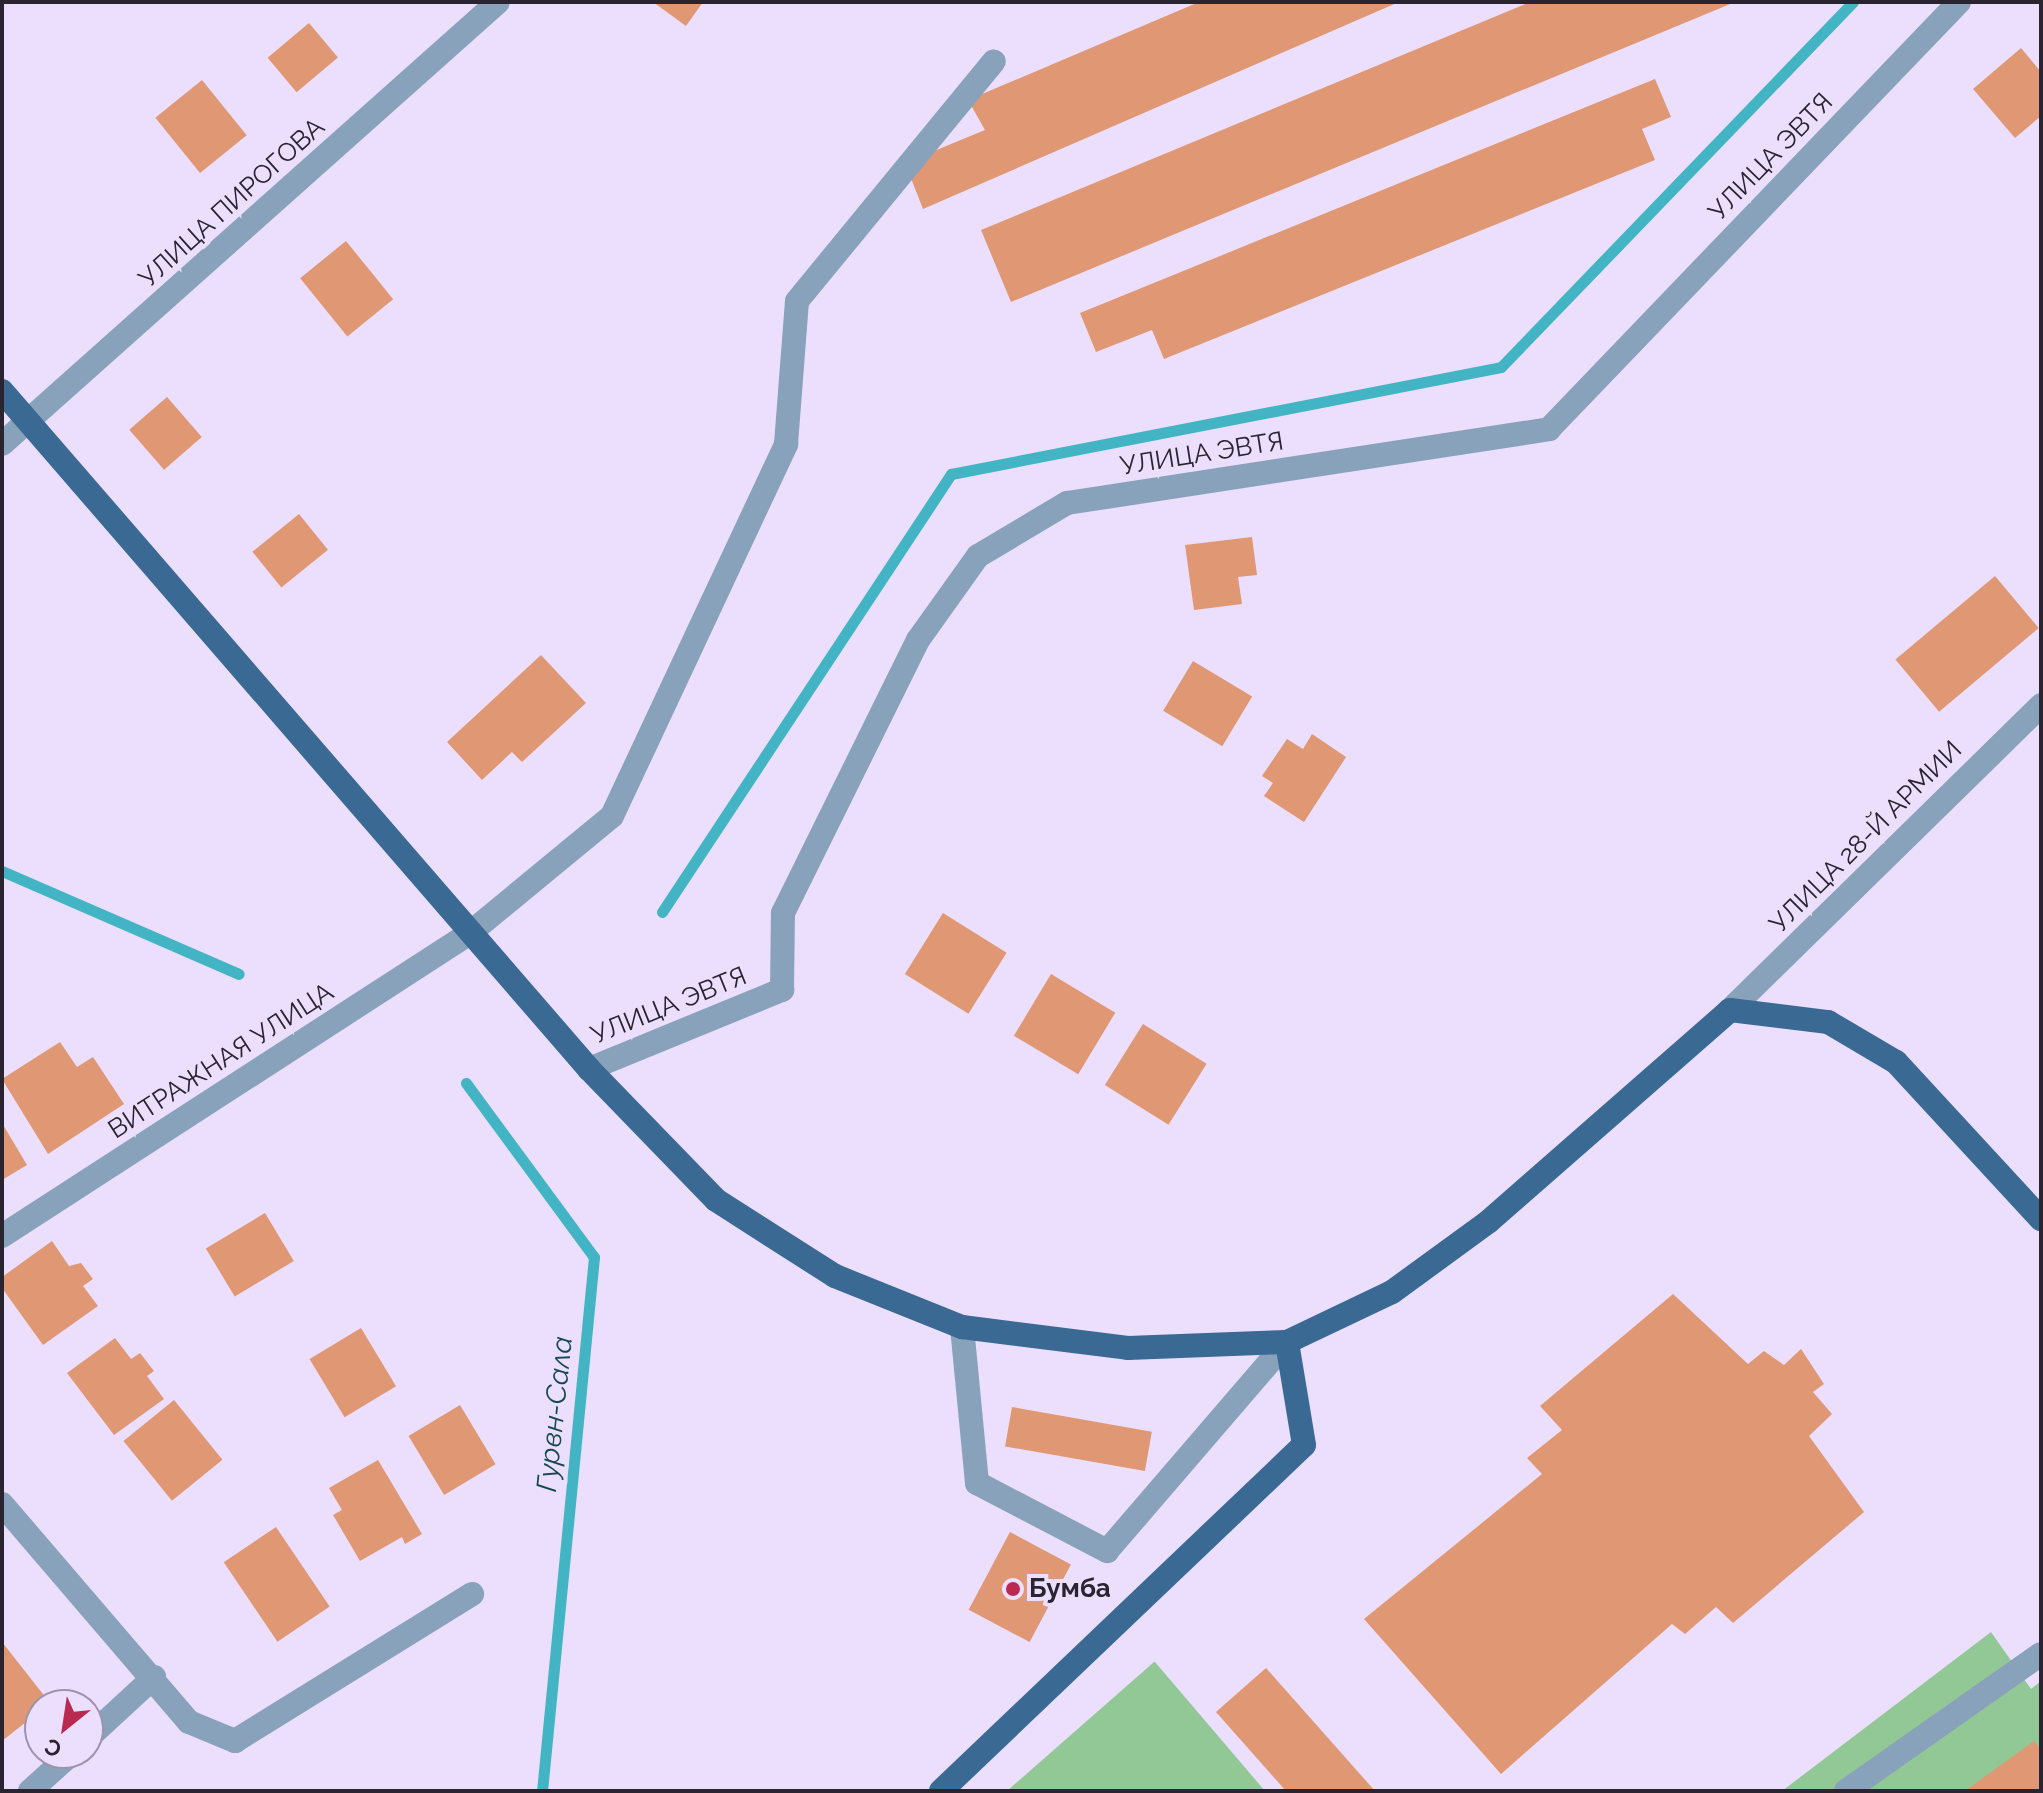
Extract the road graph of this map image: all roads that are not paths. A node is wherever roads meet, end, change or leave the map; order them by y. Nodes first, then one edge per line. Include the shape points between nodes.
1 (498, 2) edge
2 (1959, 2) edge
3 (994, 61) dead end
4 (2, 391) edge
5 (29, 422) junction
6 (2, 444) edge
7 (2041, 705) edge
8 (470, 933) junction
9 (1730, 1010) junction
10 (589, 1069) junction
11 (2041, 1219) edge
12 (2, 1236) edge
13 (962, 1327) junction
14 (1287, 1342) junction
15 (2, 1504) edge
16 (472, 1594) dead end
17 (2041, 1654) edge
18 (154, 1677) junction
19 (104, 1723) edge
20 (54, 1769) edge
21 (30, 1791) edge
22 (941, 1791) edge
23 (1846, 1791) edge

1 - 5 street, УЛИЦА ПИРОГОВА
2 - 10 street, УЛИЦА ЭВТЯ via 1549,429 1067,503 978,556 918,640 783,913 782,990
3 - 8 street, ВИТРАЖНАЯ УЛИЦА via 797,301 786,444 612,816
4 - 5 main road
5 - 6 street, УЛИЦА ПИРОГОВА
5 - 8 main road
7 - 9 street, УЛИЦА 28-Й АРМИИ
8 - 10 main road
8 - 12 street, ВИТРАЖНАЯ УЛИЦА
9 - 11 main road via 1828,1022 1896,1062
9 - 14 main road via 1488,1222 1392,1292
10 - 13 main road via 716,1200 835,1276
13 - 14 main road via 1128,1348
13 - 14 street via 977,1483 1107,1551
14 - 22 main road via 1304,1445
15 - 18 street
16 - 18 street via 235,1741 189,1722
17 - 23 street
18 - 19 street
20 - 21 street

